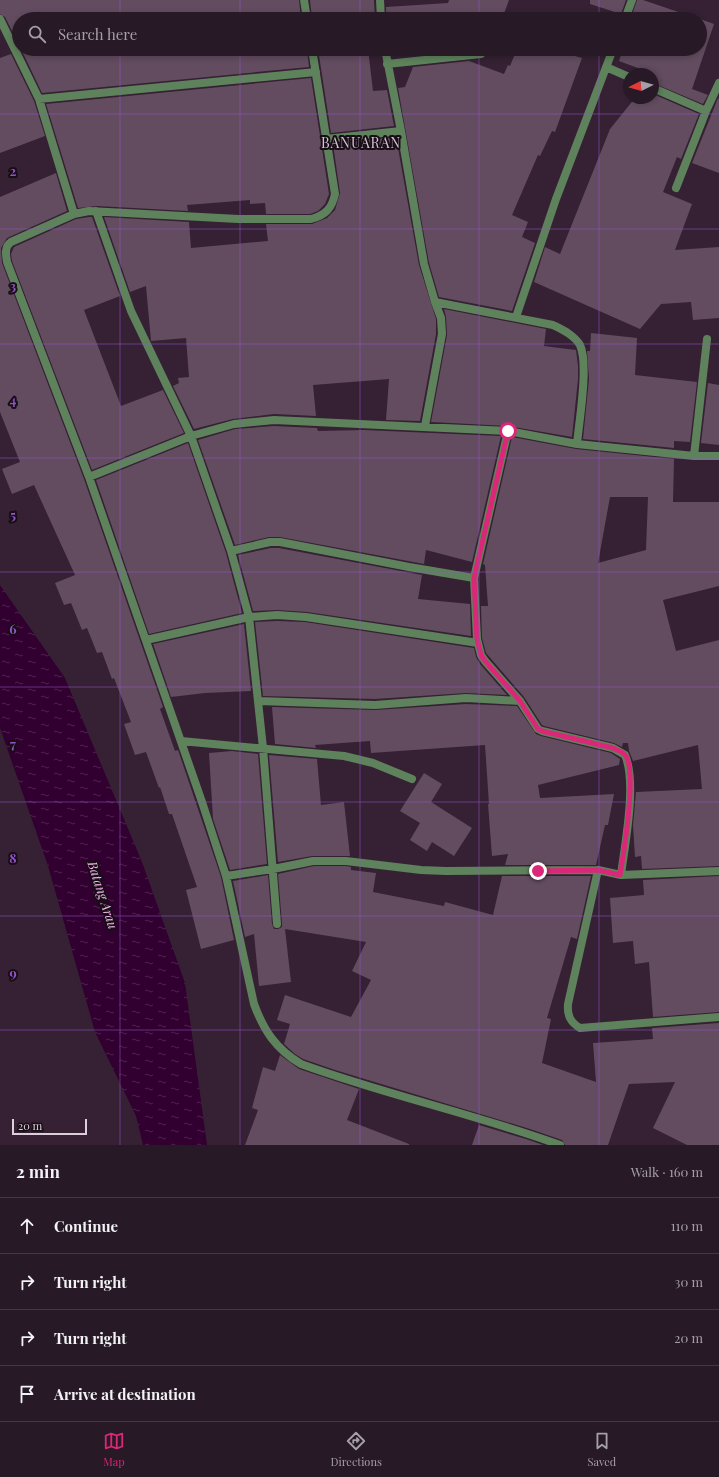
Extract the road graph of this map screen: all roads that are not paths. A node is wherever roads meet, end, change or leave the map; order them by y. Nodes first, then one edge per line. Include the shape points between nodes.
1 (304, 0) edge
2 (380, 0) edge
3 (632, 0) edge
4 (306, 12) edge
5 (381, 12) edge
6 (628, 12) edge
7 (0, 19) edge
8 (12, 44) edge
9 (18, 56) edge
10 (313, 56) edge
11 (386, 56) edge
12 (461, 56) edge
13 (610, 56) edge
14 (387, 64) junction
15 (606, 67) junction
16 (316, 72) junction
17 (623, 74) edge
18 (719, 83) edge
19 (659, 91) edge
20 (39, 99) junction
21 (706, 111) junction
22 (402, 131) junction
23 (326, 139) junction
24 (676, 188) dead end
25 (96, 211) junction
26 (74, 214) junction
27 (435, 302) junction
28 (516, 317) junction
29 (707, 339) dead end
30 (425, 426) junction
31 (508, 431) junction
32 (191, 436) junction
33 (577, 444) junction
34 (694, 456) junction
35 (719, 456) edge
36 (89, 477) junction
37 (231, 551) junction
38 (474, 578) junction
39 (249, 617) junction
40 (146, 640) junction
41 (478, 642) junction
42 (259, 701) junction
43 (520, 701) junction
44 (181, 740) junction
45 (263, 748) junction
46 (412, 779) dead end
47 (273, 869) junction
48 (598, 870) junction
49 (719, 871) edge
50 (620, 875) junction
51 (226, 876) junction
52 (277, 924) dead end
53 (719, 1017) edge
54 (560, 1145) edge

1 - 4 street
2 - 5 street
3 - 6 street
7 - 8 street
9 - 20 street
10 - 16 street
11 - 14 street
12 - 14 street
13 - 15 street
14 - 22 street
15 - 17 street
15 - 28 street via 556,199
16 - 20 street
16 - 23 street
18 - 21 street
19 - 21 street
20 - 26 street
21 - 24 street
22 - 23 street
22 - 27 street via 424,264
23 - 25 street via 335,194 331,208 319,217 238,219
25 - 26 street
25 - 32 street via 131,310
26 - 36 street via 11,242 8,244 6,255
27 - 28 street
27 - 30 street via 441,318 442,334
28 - 33 street via 553,325 564,330 580,345 584,370
29 - 34 street
30 - 31 street
30 - 32 street via 274,420 234,424
31 - 33 street
31 - 38 street
32 - 36 street
32 - 37 street
33 - 34 street
34 - 35 street
36 - 40 street
37 - 38 street via 280,542
37 - 39 street
38 - 41 street
39 - 40 street
39 - 41 street via 306,617
39 - 42 street
40 - 44 street
41 - 43 street via 485,661
42 - 43 street via 375,705 466,698
42 - 45 street
43 - 50 street via 535,725 542,731 613,748 625,755 630,777 627,828
44 - 45 street
44 - 51 street
45 - 46 street via 344,756 373,763
45 - 47 street
47 - 48 street via 313,861 346,861 446,871
47 - 51 street
47 - 52 street
48 - 50 street
48 - 53 street via 568,1004 570,1021 580,1028
49 - 50 street
51 - 54 street via 260,1021 279,1048 290,1057 301,1064

